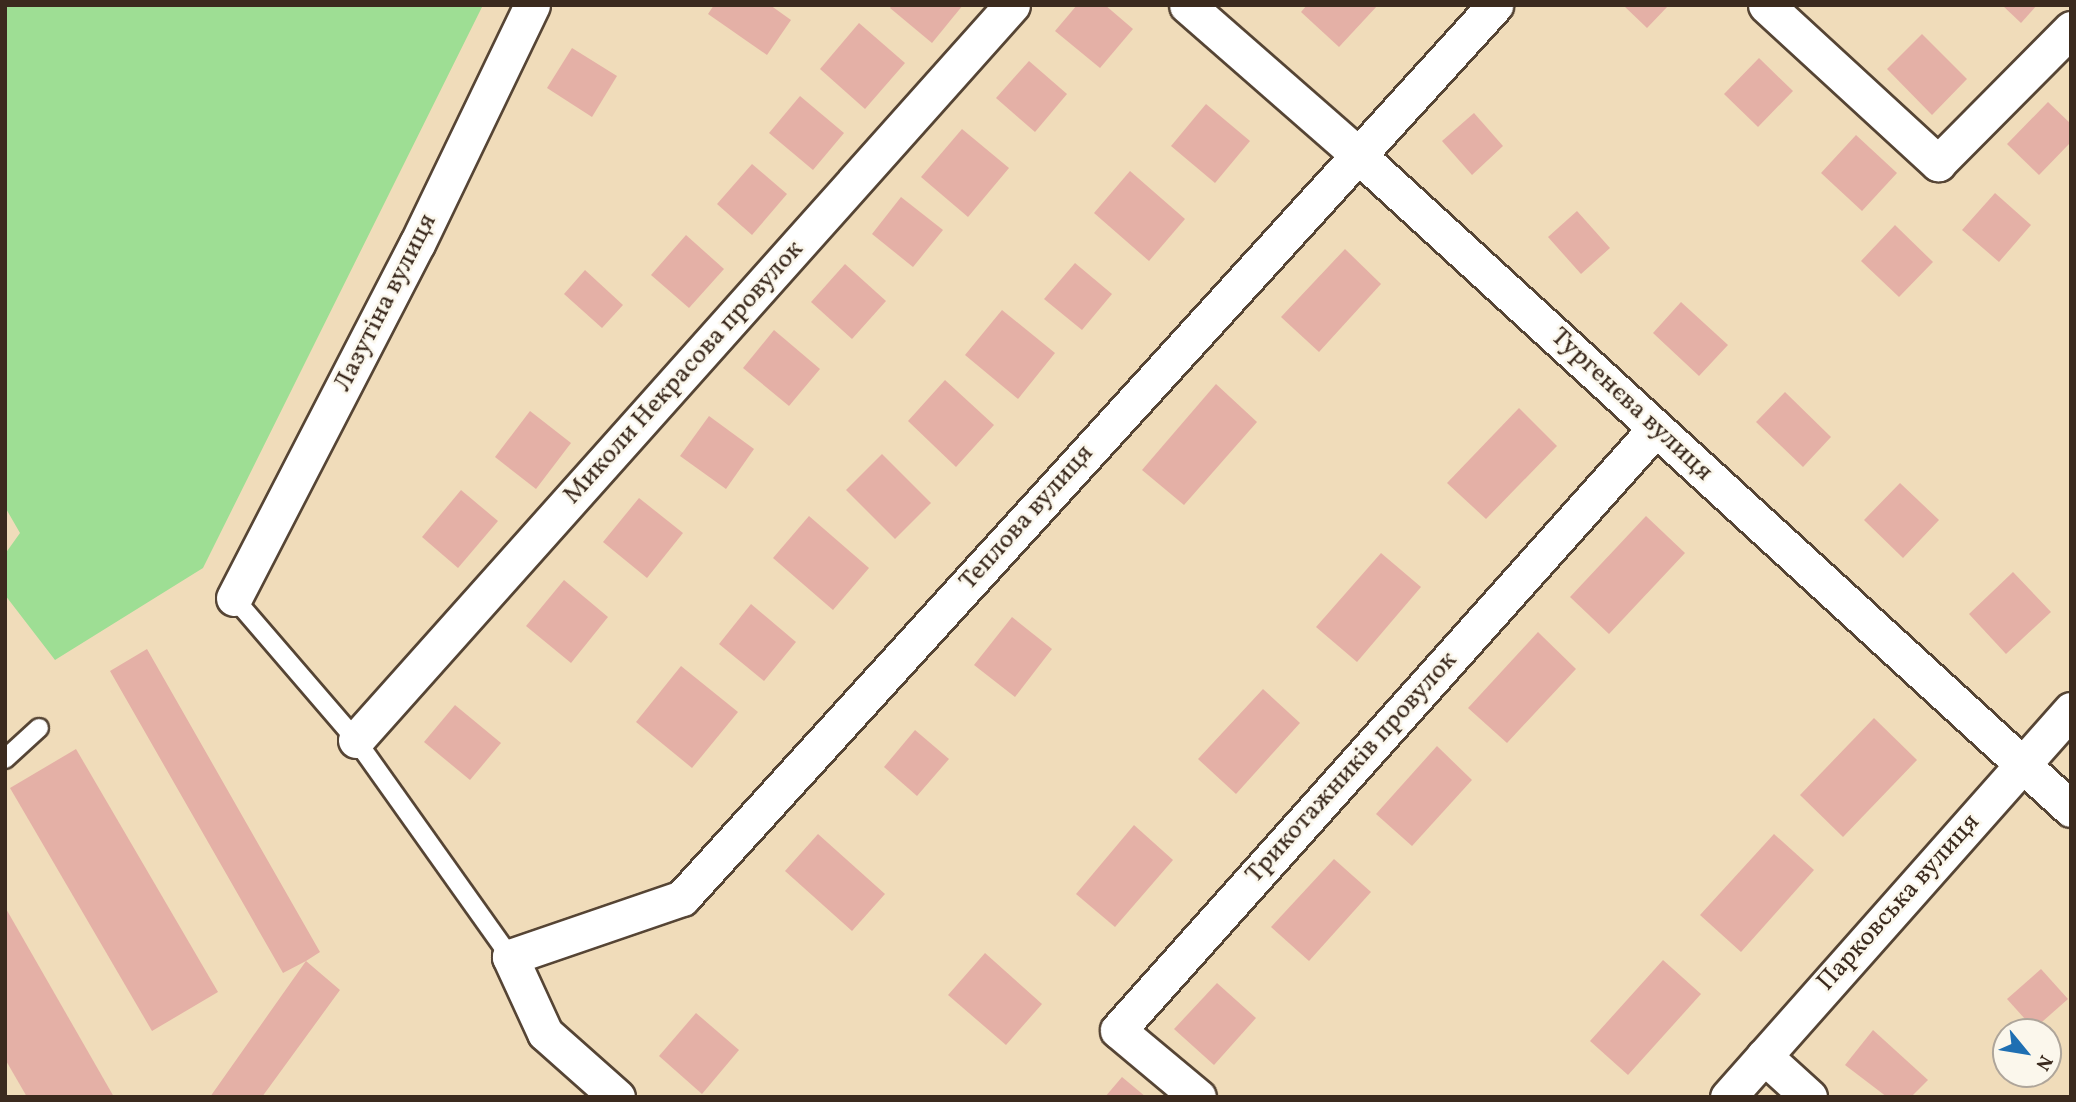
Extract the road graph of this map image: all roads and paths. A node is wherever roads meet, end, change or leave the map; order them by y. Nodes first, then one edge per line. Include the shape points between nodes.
1 (532, 5) edge
2 (1012, 5) edge
3 (1187, 5) edge
4 (1494, 5) edge
5 (1766, 5) edge
6 (2071, 29) edge
7 (1357, 154) junction
8 (1656, 428) junction
9 (234, 598) joint
10 (2071, 710) edge
11 (39, 728) dead end
12 (356, 740) junction
13 (5, 759) edge
14 (2023, 765) junction
15 (2071, 809) edge
16 (510, 957) junction
17 (1764, 1056) junction
18 (617, 1097) edge
19 (1198, 1097) edge
20 (1728, 1097) edge
21 (1809, 1097) edge

1 - 9 street, Лазутіна вулиця via 416,244
2 - 12 street, Миколи Некрасова провулок
3 - 7 street, Тургенєва вулиця
4 - 7 street, Теплова вулиця
5 - 6 street via 1938,163
7 - 8 street, Тургенєва вулиця
7 - 16 street, Теплова вулиця via 682,898
8 - 14 street, Тургенєва вулиця
8 - 19 street, Трикотажників провулок via 1118,1030
9 - 12 lane
10 - 14 street, Парковська вулиця
11 - 13 lane
12 - 16 lane
14 - 15 street, Тургенєва вулиця
14 - 17 street, Парковська вулиця
16 - 18 street via 545,1032
17 - 20 street, Парковська вулиця
17 - 21 street

